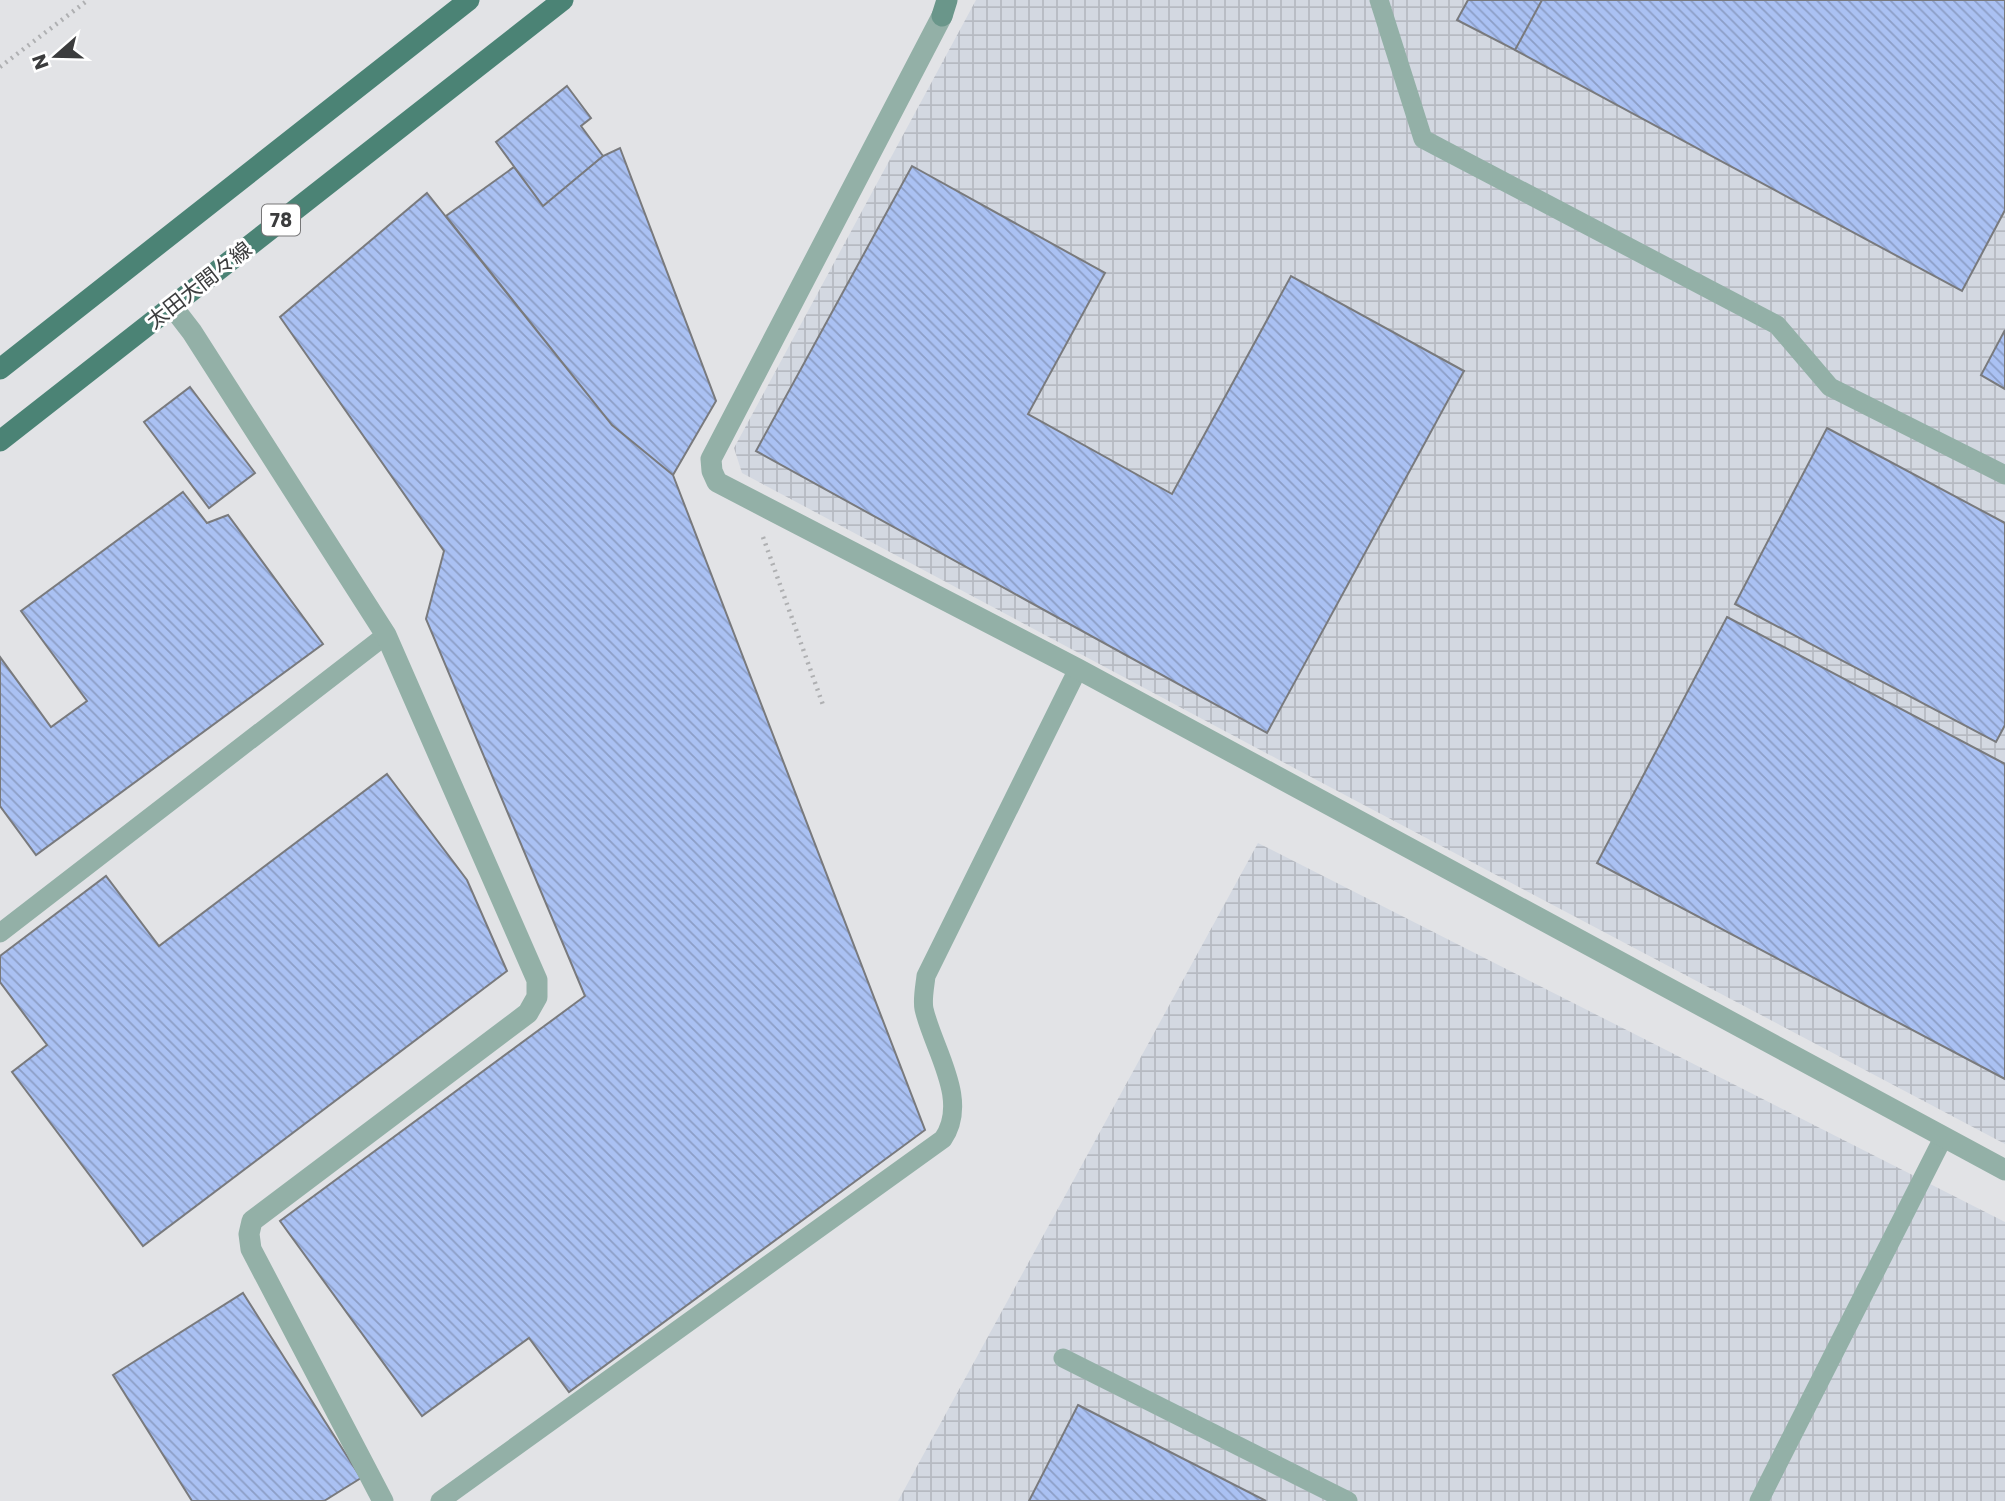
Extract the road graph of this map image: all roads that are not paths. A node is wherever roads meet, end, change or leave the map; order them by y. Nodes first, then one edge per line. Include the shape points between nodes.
1 (469, 0) edge
2 (564, 0) edge
3 (1379, 0) edge
4 (945, 8) edge
5 (172, 306) junction
6 (0, 369) edge
7 (0, 441) edge
8 (2005, 475) edge
9 (386, 635) junction
10 (1078, 669) junction
11 (0, 933) edge
12 (1943, 1138) junction
13 (2005, 1170) edge
14 (1063, 1358) dead end
15 (383, 1501) edge
16 (440, 1501) edge
17 (1348, 1501) edge
18 (1759, 1501) edge

1 - 6 main road
2 - 5 main road, 太田大間々線 / 78
3 - 8 lane via 1423,139 1777,325 1830,387
4 - 10 street via 711,459 712,471 718,482
5 - 7 main road, 太田大間々線 / 78
5 - 9 street
9 - 11 lane
9 - 15 street via 537,980 537,997 528,1013 252,1221 251,1249
10 - 12 street
10 - 16 lane via 926,976 923,1006 952,1100 950,1129 943,1139
12 - 13 street
12 - 18 lane
14 - 17 lane

